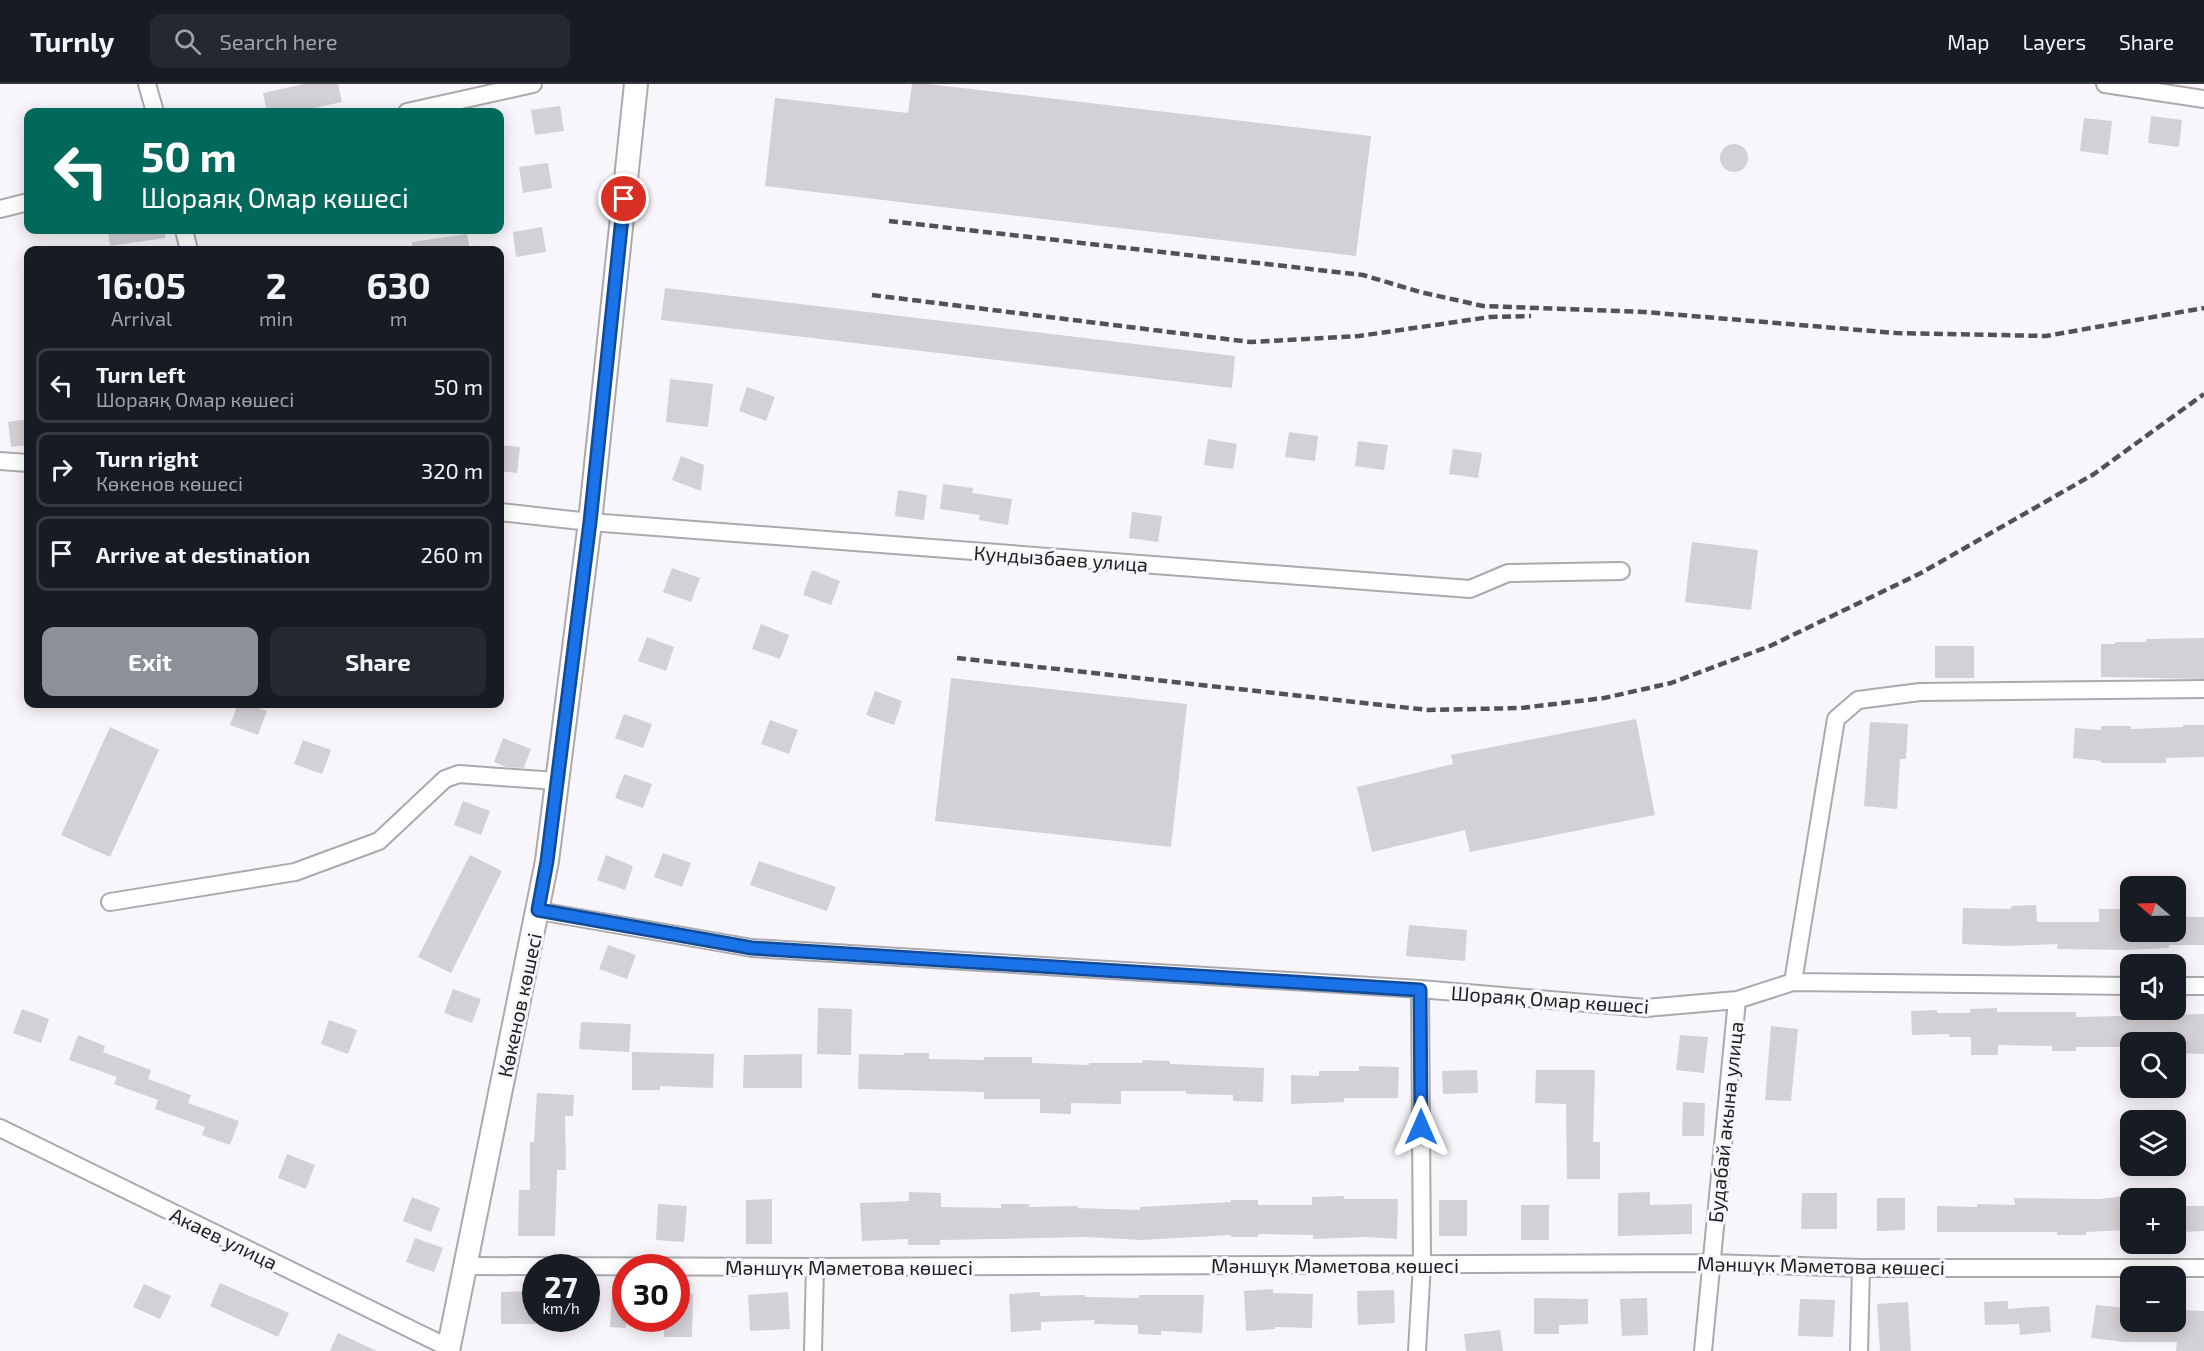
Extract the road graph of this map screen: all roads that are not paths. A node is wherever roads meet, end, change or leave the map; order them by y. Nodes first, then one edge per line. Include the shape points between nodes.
1 (147, 84) edge
2 (533, 84) edge
3 (636, 84) edge
4 (2105, 84) edge
5 (2204, 99) edge
6 (153, 108) edge
7 (425, 108) edge
8 (24, 203) edge
9 (0, 209) edge
10 (0, 461) edge
11 (24, 463) edge
12 (504, 512) edge
13 (590, 522) junction
14 (1621, 571) dead end
15 (2204, 689) edge
16 (556, 782) junction
17 (110, 902) dead end
18 (538, 910) junction
19 (1793, 982) junction
20 (2120, 986) edge
21 (2186, 986) edge
22 (2204, 986) edge
23 (1420, 990) junction
24 (1737, 1000) junction
25 (0, 1128) edge
26 (1710, 1263) junction
27 (1422, 1264) junction
28 (466, 1266) junction
29 (815, 1267) junction
30 (1861, 1268) junction
31 (2204, 1268) edge
32 (449, 1349) edge
33 (813, 1351) edge
34 (1417, 1351) edge
35 (1703, 1351) edge
36 (1859, 1351) edge

1 - 6 street
2 - 7 street
3 - 13 street, Көкенов көшесі
4 - 5 street
8 - 9 street
10 - 11 street
12 - 13 street, Кундызбаев улица
13 - 14 street, Кундызбаев улица via 1470,589 1508,573
13 - 16 street, Көкенов көшесі
15 - 19 street via 1920,692 1858,700 1836,719
16 - 17 street via 459,774 445,779 379,842 295,872
16 - 18 street, Көкенов көшесі
18 - 23 street, Шораяқ Омар көшесі via 752,948
18 - 28 street, Көкенов көшесі
19 - 20 street, Шораяқ Омар көшесі
19 - 24 street, Шораяқ Омар көшесі
21 - 22 street
23 - 24 street, Шораяқ Омар көшесі via 1646,1008
23 - 27 street
24 - 26 street, Будабай акына улица
25 - 32 street, Акаев улица
26 - 27 street, Мәншүк Мәметова көшесі
26 - 30 street, Мәншүк Мәметова көшесі
26 - 35 street, Будабай акына улица
27 - 29 street, Мәншүк Мәметова көшесі
27 - 34 street
28 - 29 street, Мәншүк Мәметова көшесі
28 - 32 street, Көкенов көшесі
29 - 33 street
30 - 31 street, Мәншүк Мәметова көшесі
30 - 36 street

